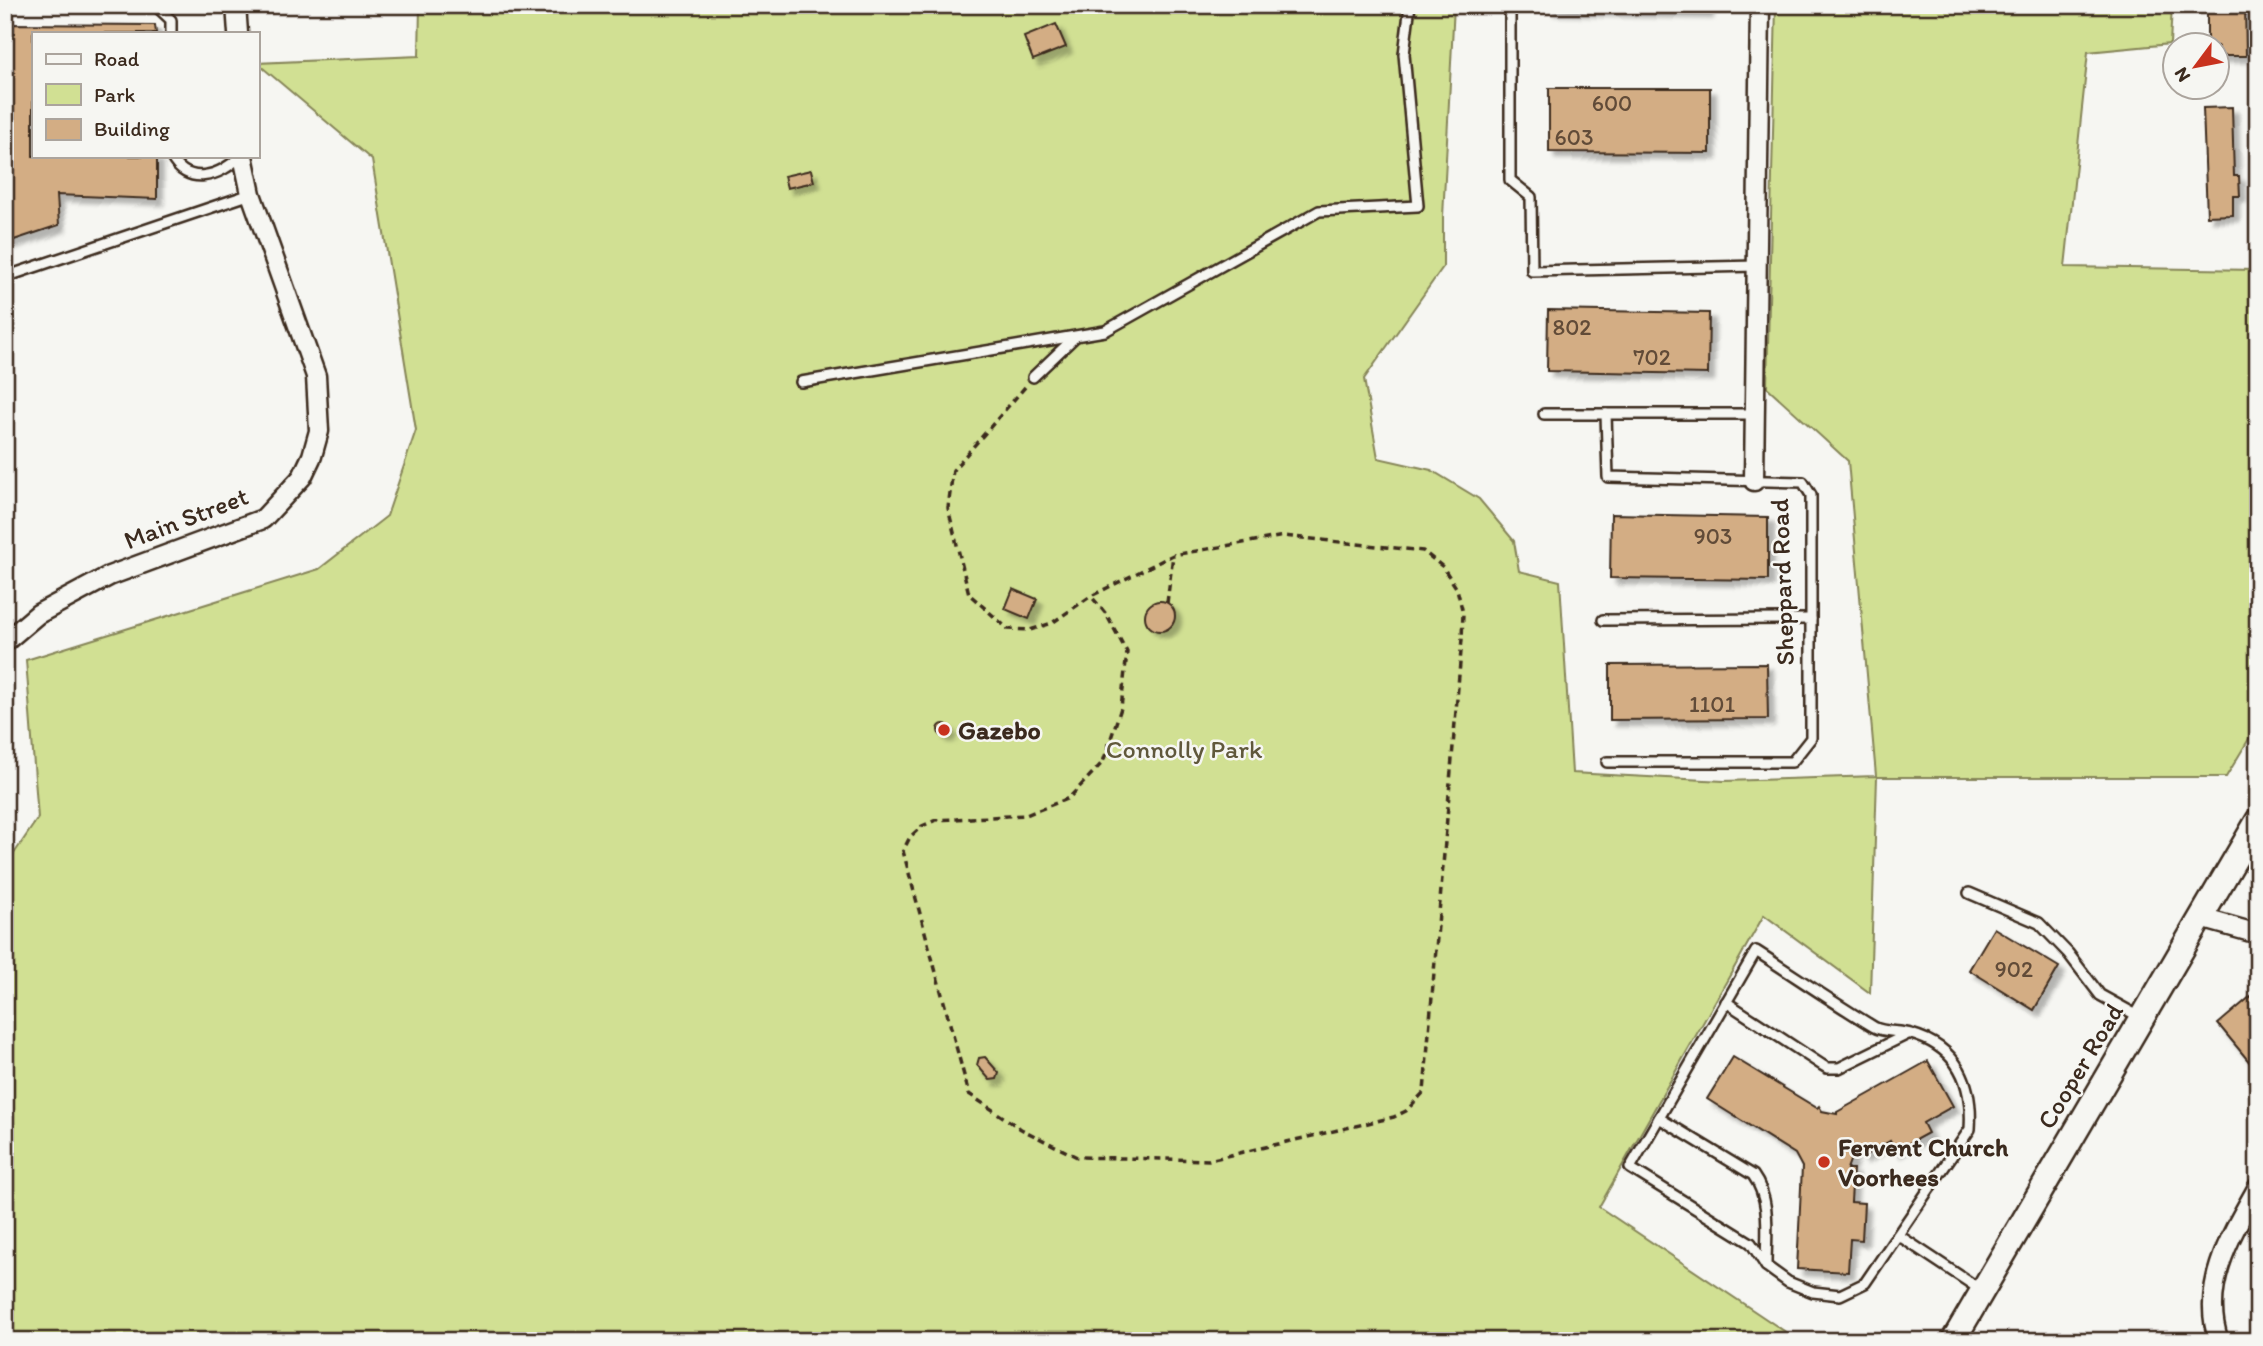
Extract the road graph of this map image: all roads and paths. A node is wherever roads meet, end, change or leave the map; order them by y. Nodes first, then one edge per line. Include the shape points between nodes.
1 (155, 5) edge
2 (236, 5) edge
3 (1410, 5) edge
4 (1510, 5) edge
5 (1760, 5) edge
6 (171, 32) edge
7 (238, 32) edge
8 (172, 158) edge
9 (239, 158) edge
10 (242, 158) edge
11 (251, 194) junction
12 (1757, 266) junction
13 (5, 277) edge
14 (1076, 336) junction
15 (1033, 377) joint
16 (801, 382) dead end
17 (1544, 414) dead end
18 (1606, 414) junction
19 (1755, 414) junction
20 (1754, 481) junction
21 (1173, 555) junction
22 (1091, 596) junction
23 (1167, 603) dead end
24 (1811, 619) junction
25 (1603, 620) dead end
26 (5, 642) edge
27 (1607, 762) dead end
28 (2258, 820) edge
29 (1969, 893) dead end
30 (2201, 918) junction
31 (2258, 934) edge
32 (1726, 1002) junction
33 (2141, 1018) junction
34 (1909, 1033) junction
35 (1659, 1118) junction
36 (2258, 1186) edge
37 (1898, 1235) junction
38 (1766, 1266) junction
39 (1981, 1290) junction
40 (1952, 1341) edge
41 (2220, 1341) edge

1 - 6 lane via 171,20
2 - 7 street
3 - 14 lane via 1404,54 1418,206 1318,211 1105,331
4 - 12 lane via 1510,180 1531,197 1532,271
5 - 12 street, Sheppard Road
8 - 9 lane, Main Street via 181,170 201,177
10 - 11 street, Main Street
11 - 13 lane
11 - 26 street, Main Street via 316,376 319,431 302,477 263,519 109,576 38,614
12 - 19 street, Sheppard Road
14 - 15 lane
14 - 16 lane
15 - 22 path via 953,470 948,508 969,594 1008,629 1030,630 1052,623
17 - 18 lane
18 - 19 lane
18 - 20 lane via 1608,477
19 - 20 street, Sheppard Road
20 - 24 lane, Sheppard Road via 1803,482 1811,495
21 - 22 path
21 - 22 path via 1284,536 1423,551 1443,567 1457,589 1463,613 1462,639 1424,1092 1406,1111 1209,1160 1077,1157 1021,1129 969,1094 903,851 910,837 936,820 1026,815 1069,798 1103,762 1121,708 1127,652
21 - 23 path
24 - 25 lane
24 - 27 lane, Sheppard Road via 1811,738 1792,762
28 - 30 street, Cooper Road
29 - 33 lane via 2039,923 2100,995
30 - 31 street
30 - 33 street, Cooper Road
32 - 34 lane via 1833,1069
32 - 34 lane via 1756,951 1878,1030
32 - 35 lane
33 - 39 street, Cooper Road
34 - 37 lane via 1933,1042 1952,1059 1966,1080 1972,1104 1970,1129
35 - 38 lane via 1752,1175 1761,1187 1766,1200
35 - 38 lane via 1630,1168 1751,1243
36 - 41 street via 2217,1271 2213,1304
37 - 38 lane via 1865,1283 1840,1295 1813,1292
37 - 39 lane
39 - 40 street, Cooper Road

